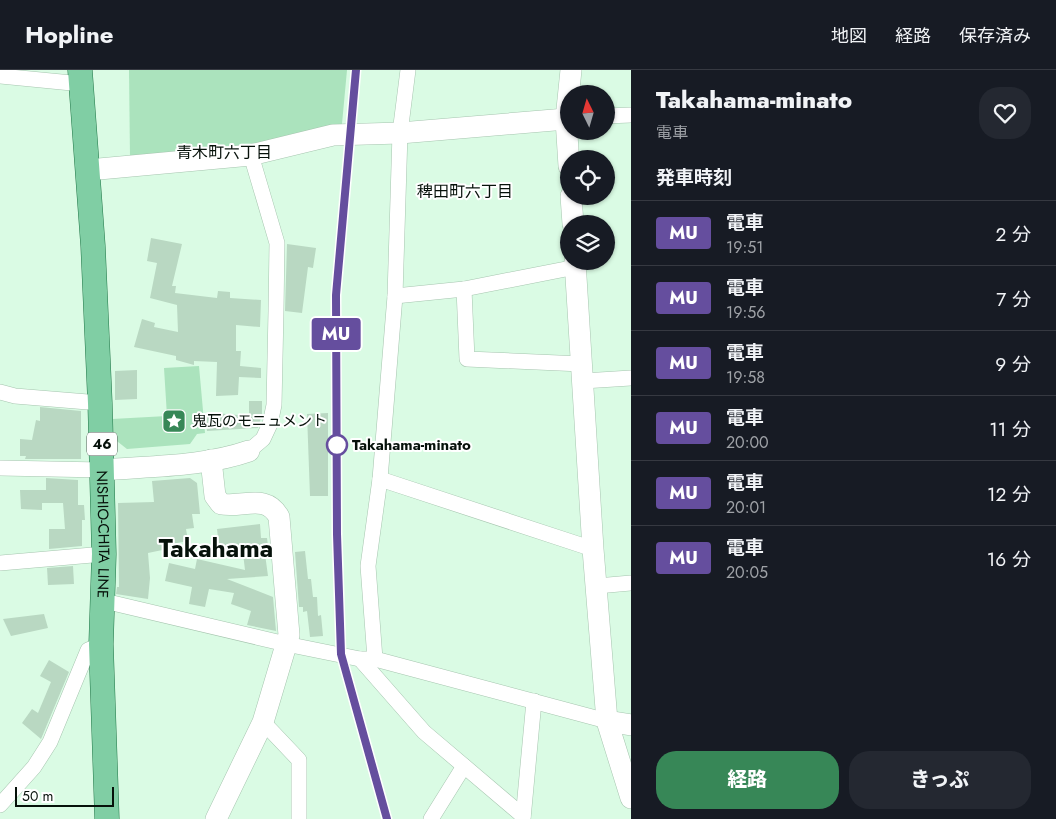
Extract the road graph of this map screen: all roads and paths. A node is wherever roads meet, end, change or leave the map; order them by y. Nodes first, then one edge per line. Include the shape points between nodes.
1 (408, 70) edge
2 (571, 70) edge
3 (0, 76) edge
4 (81, 77) edge
5 (570, 85) edge
6 (631, 115) edge
7 (615, 116) edge
8 (560, 120) edge
9 (400, 133) junction
10 (251, 155) junction
11 (88, 170) junction
12 (560, 267) edge
13 (575, 270) edge
14 (464, 289) junction
15 (395, 296) junction
16 (583, 372) junction
17 (631, 378) edge
18 (0, 392) edge
19 (100, 403) junction
20 (249, 451) joint
21 (211, 460) junction
22 (0, 468) edge
23 (102, 470) junction
24 (380, 479) junction
25 (593, 549) junction
26 (104, 554) junction
27 (0, 563) edge
28 (631, 583) edge
29 (598, 586) junction
30 (104, 601) junction
31 (101, 644) junction
32 (286, 644) junction
33 (368, 659) junction
34 (534, 701) junction
35 (607, 721) junction
36 (263, 722) junction
37 (631, 725) edge
38 (464, 766) junction
39 (631, 798) edge
40 (0, 805) edge
41 (523, 818) edge
42 (107, 819) edge
43 (216, 819) edge
44 (299, 819) edge
45 (430, 819) edge

1 - 9 street
2 - 5 street
3 - 4 street
4 - 11 main road, NISHIO-CHITA LINE / 46
6 - 7 street
8 - 9 street
9 - 10 street via 333,135
9 - 15 street
10 - 11 street
10 - 20 street via 277,243 274,405 263,439
11 - 19 main road, NISHIO-CHITA LINE / 46
12 - 14 street
13 - 16 street
14 - 15 street
14 - 16 street via 468,359
15 - 24 street
16 - 17 street
16 - 25 street
18 - 19 street
19 - 23 main road, NISHIO-CHITA LINE / 46
20 - 21 street via 231,458
21 - 23 street
21 - 32 street via 215,496 221,504 232,506 263,502 274,507 279,517
22 - 23 street
23 - 26 main road, NISHIO-CHITA LINE / 46
24 - 25 street
24 - 33 street via 368,566
25 - 29 street
26 - 27 street
26 - 30 main road, NISHIO-CHITA LINE / 46
28 - 29 street
29 - 35 street
30 - 31 main road, NISHIO-CHITA LINE / 46
30 - 32 street
31 - 40 street via 88,650 50,742 34,767
31 - 42 main road, NISHIO-CHITA LINE / 46
32 - 33 street
32 - 36 street
33 - 34 street
33 - 38 street via 424,732
34 - 35 street
34 - 41 street
35 - 37 street
35 - 39 street
36 - 43 street
36 - 44 street via 299,760
38 - 41 street
38 - 45 street

